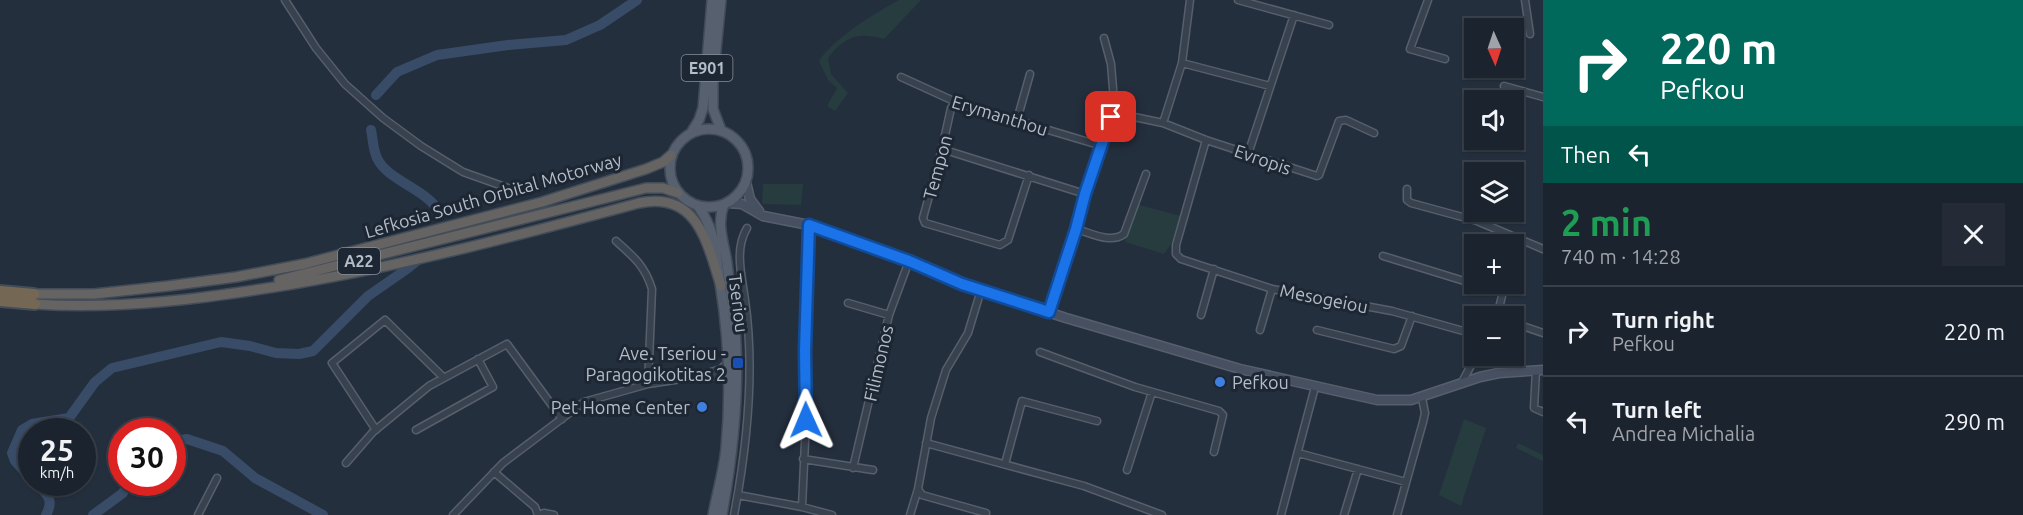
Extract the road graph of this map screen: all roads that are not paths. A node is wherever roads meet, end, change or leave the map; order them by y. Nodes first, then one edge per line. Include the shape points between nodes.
1 (285, 0) edge
2 (712, 0) edge
3 (721, 0) edge
4 (1190, 0) edge
5 (1241, 0) edge
6 (1428, 0) edge
7 (1525, 0) edge
8 (1294, 15) junction
9 (1329, 25) dead end
10 (1530, 34) dead end
11 (1104, 38) dead end
12 (1445, 59) dead end
13 (1182, 63) junction
14 (1030, 74) dead end
15 (901, 77) dead end
16 (1270, 86) junction
17 (1504, 86) dead end
18 (1543, 97) edge
19 (958, 104) junction
20 (1115, 113) junction
21 (1017, 120) junction
22 (1163, 123) junction
23 (721, 130) junction
24 (691, 133) junction
25 (1374, 133) dead end
26 (1206, 140) junction
27 (1102, 146) junction
28 (942, 149) junction
29 (1248, 154) junction
30 (671, 155) junction
31 (1146, 174) dead end
32 (1029, 175) junction
33 (746, 182) junction
34 (508, 189) dead end
35 (1407, 189) dead end
36 (678, 193) junction
37 (1085, 194) junction
38 (726, 203) junction
39 (698, 206) junction
40 (770, 218) junction
41 (809, 225) junction
42 (747, 228) dead end
43 (1076, 229) junction
44 (1511, 234) edge
45 (1524, 240) edge
46 (616, 241) dead end
47 (1543, 249) edge
48 (1383, 256) dead end
49 (909, 261) junction
50 (1214, 269) junction
51 (1464, 281) edge
52 (721, 286) junction
53 (1272, 289) junction
54 (981, 290) junction
55 (0, 291) edge
56 (35, 299) junction
57 (0, 301) edge
58 (848, 303) dead end
59 (1049, 312) junction
60 (889, 315) junction
61 (1201, 315) dead end
62 (1412, 316) junction
63 (1524, 326) edge
64 (1260, 330) dead end
65 (1317, 330) dead end
66 (1464, 331) edge
67 (1543, 333) edge
68 (1040, 352) dead end
69 (478, 359) junction
70 (728, 362) junction
71 (1471, 366) edge
72 (1540, 370) edge
73 (701, 376) junction
74 (728, 377) junction
75 (444, 378) junction
76 (648, 384) junction
77 (1461, 384) junction
78 (1315, 387) junction
79 (1152, 392) junction
80 (1422, 398) junction
81 (1543, 412) edge
82 (562, 418) junction
83 (1097, 421) dead end
84 (375, 430) junction
85 (416, 430) dead end
86 (926, 443) junction
87 (1214, 452) dead end
88 (1298, 453) junction
89 (803, 459) junction
90 (346, 463) dead end
91 (1005, 464) junction
92 (854, 468) junction
93 (1358, 469) junction
94 (873, 470) dead end
95 (1127, 470) dead end
96 (494, 472) junction
97 (217, 478) dead end
98 (1406, 482) junction
99 (918, 489) junction
100 (738, 495) junction
101 (802, 507) junction
102 (986, 513) dead end
103 (1158, 514) edge
104 (198, 515) edge
105 (453, 515) edge
106 (539, 515) edge
107 (554, 515) edge
108 (713, 515) edge
109 (722, 515) edge
110 (734, 515) edge
111 (832, 515) edge
112 (910, 515) edge
113 (1281, 515) edge
114 (1344, 515) edge
115 (1397, 515) edge

1 - 34 street via 345,84 382,118 463,172
2 - 24 main road, E901 via 703,108
3 - 23 main road, E901 via 713,80 713,109
4 - 13 street
5 - 8 street
6 - 12 street via 1410,49
7 - 10 street
8 - 9 street
8 - 16 street
11 - 20 street via 1112,64
13 - 16 street
13 - 22 street
14 - 21 street
15 - 19 street, Erymanthou
16 - 29 street
17 - 18 street
19 - 21 street, Erymanthou
19 - 28 street, Tempon via 951,108
20 - 22 street, Evropis
20 - 27 street
21 - 27 street, Erymanthou
22 - 26 street, Evropis
23 - 24 main road via 709,128
23 - 33 main road via 741,144 748,169
24 - 30 main road
25 - 29 street, Evropis via 1346,120 1339,121 1317,176
26 - 29 street, Evropis
26 - 50 street, Mesogeiou via 1176,254
27 - 37 street
28 - 32 street
28 - 32 street, Tempon via 923,218 926,223 1000,245 1008,240
30 - 36 main road via 671,181
30 - 56 highway, Lefkosia South Orbital Motorway / A22 via 646,169 542,202 293,266 168,286
31 - 43 street via 1124,234 1118,239
32 - 37 street
33 - 38 main road via 739,194
33 - 40 main road via 752,203
35 - 44 street via 1407,200 1411,203
36 - 39 main road
36 - 56 highway, Lefkosia South Orbital Motorway / A22 via 646,188 301,275 229,289 121,301
37 - 43 street
38 - 39 main road
38 - 40 main road via 742,204
38 - 109 main road, Tseriou via 719,220 731,291 737,384 733,446
39 - 52 main road, Tseriou via 711,228
40 - 41 main road
41 - 49 main road
41 - 89 street
42 - 100 street via 739,253 749,351
43 - 59 street
45 - 47 street
46 - 76 street via 639,261 652,290
48 - 51 street
49 - 54 main road
49 - 60 street, Filimonos
50 - 53 street, Mesogeiou
50 - 61 street
52 - 56 highway via 706,237 697,222 679,207 656,201 347,275 244,292 118,306
52 - 70 main road, Tseriou
53 - 62 street, Mesogeiou
53 - 64 street
54 - 59 main road
54 - 86 street via 968,333 946,369
55 - 56 highway, Lefkosia South Orbital Motorway / A22
56 - 57 highway, Lefkosia South Orbital Motorway / A22
58 - 60 street
59 - 78 main road via 1185,354
60 - 92 street, Filimonos
62 - 65 street via 1401,346 1394,349
62 - 66 street, Mesogeiou
63 - 67 street
68 - 79 street
69 - 75 street
69 - 82 street via 507,344
69 - 85 street via 493,387
70 - 73 street
70 - 74 main road, Tseriou
71 - 77 street
72 - 77 main road via 1499,373
72 - 81 street via 1534,408
73 - 74 street
73 - 76 street
74 - 108 main road, Tseriou via 726,449
75 - 84 street
75 - 84 street via 385,320 332,363
76 - 82 street via 584,402
77 - 80 main road
78 - 80 main road via 1377,400
78 - 88 street
79 - 87 street via 1223,415
79 - 95 street
80 - 98 street via 1425,412
82 - 96 street
83 - 91 street via 1022,401
84 - 90 street
86 - 91 street
86 - 99 street
88 - 93 street
88 - 113 street
89 - 92 street
89 - 101 street
91 - 103 street via 1084,486
92 - 94 street
93 - 98 street
93 - 114 street
96 - 105 street
96 - 106 street via 535,507
97 - 104 street
98 - 115 street
99 - 102 street via 922,495
99 - 112 street
100 - 101 street
100 - 110 street
101 - 111 street
106 - 107 street

